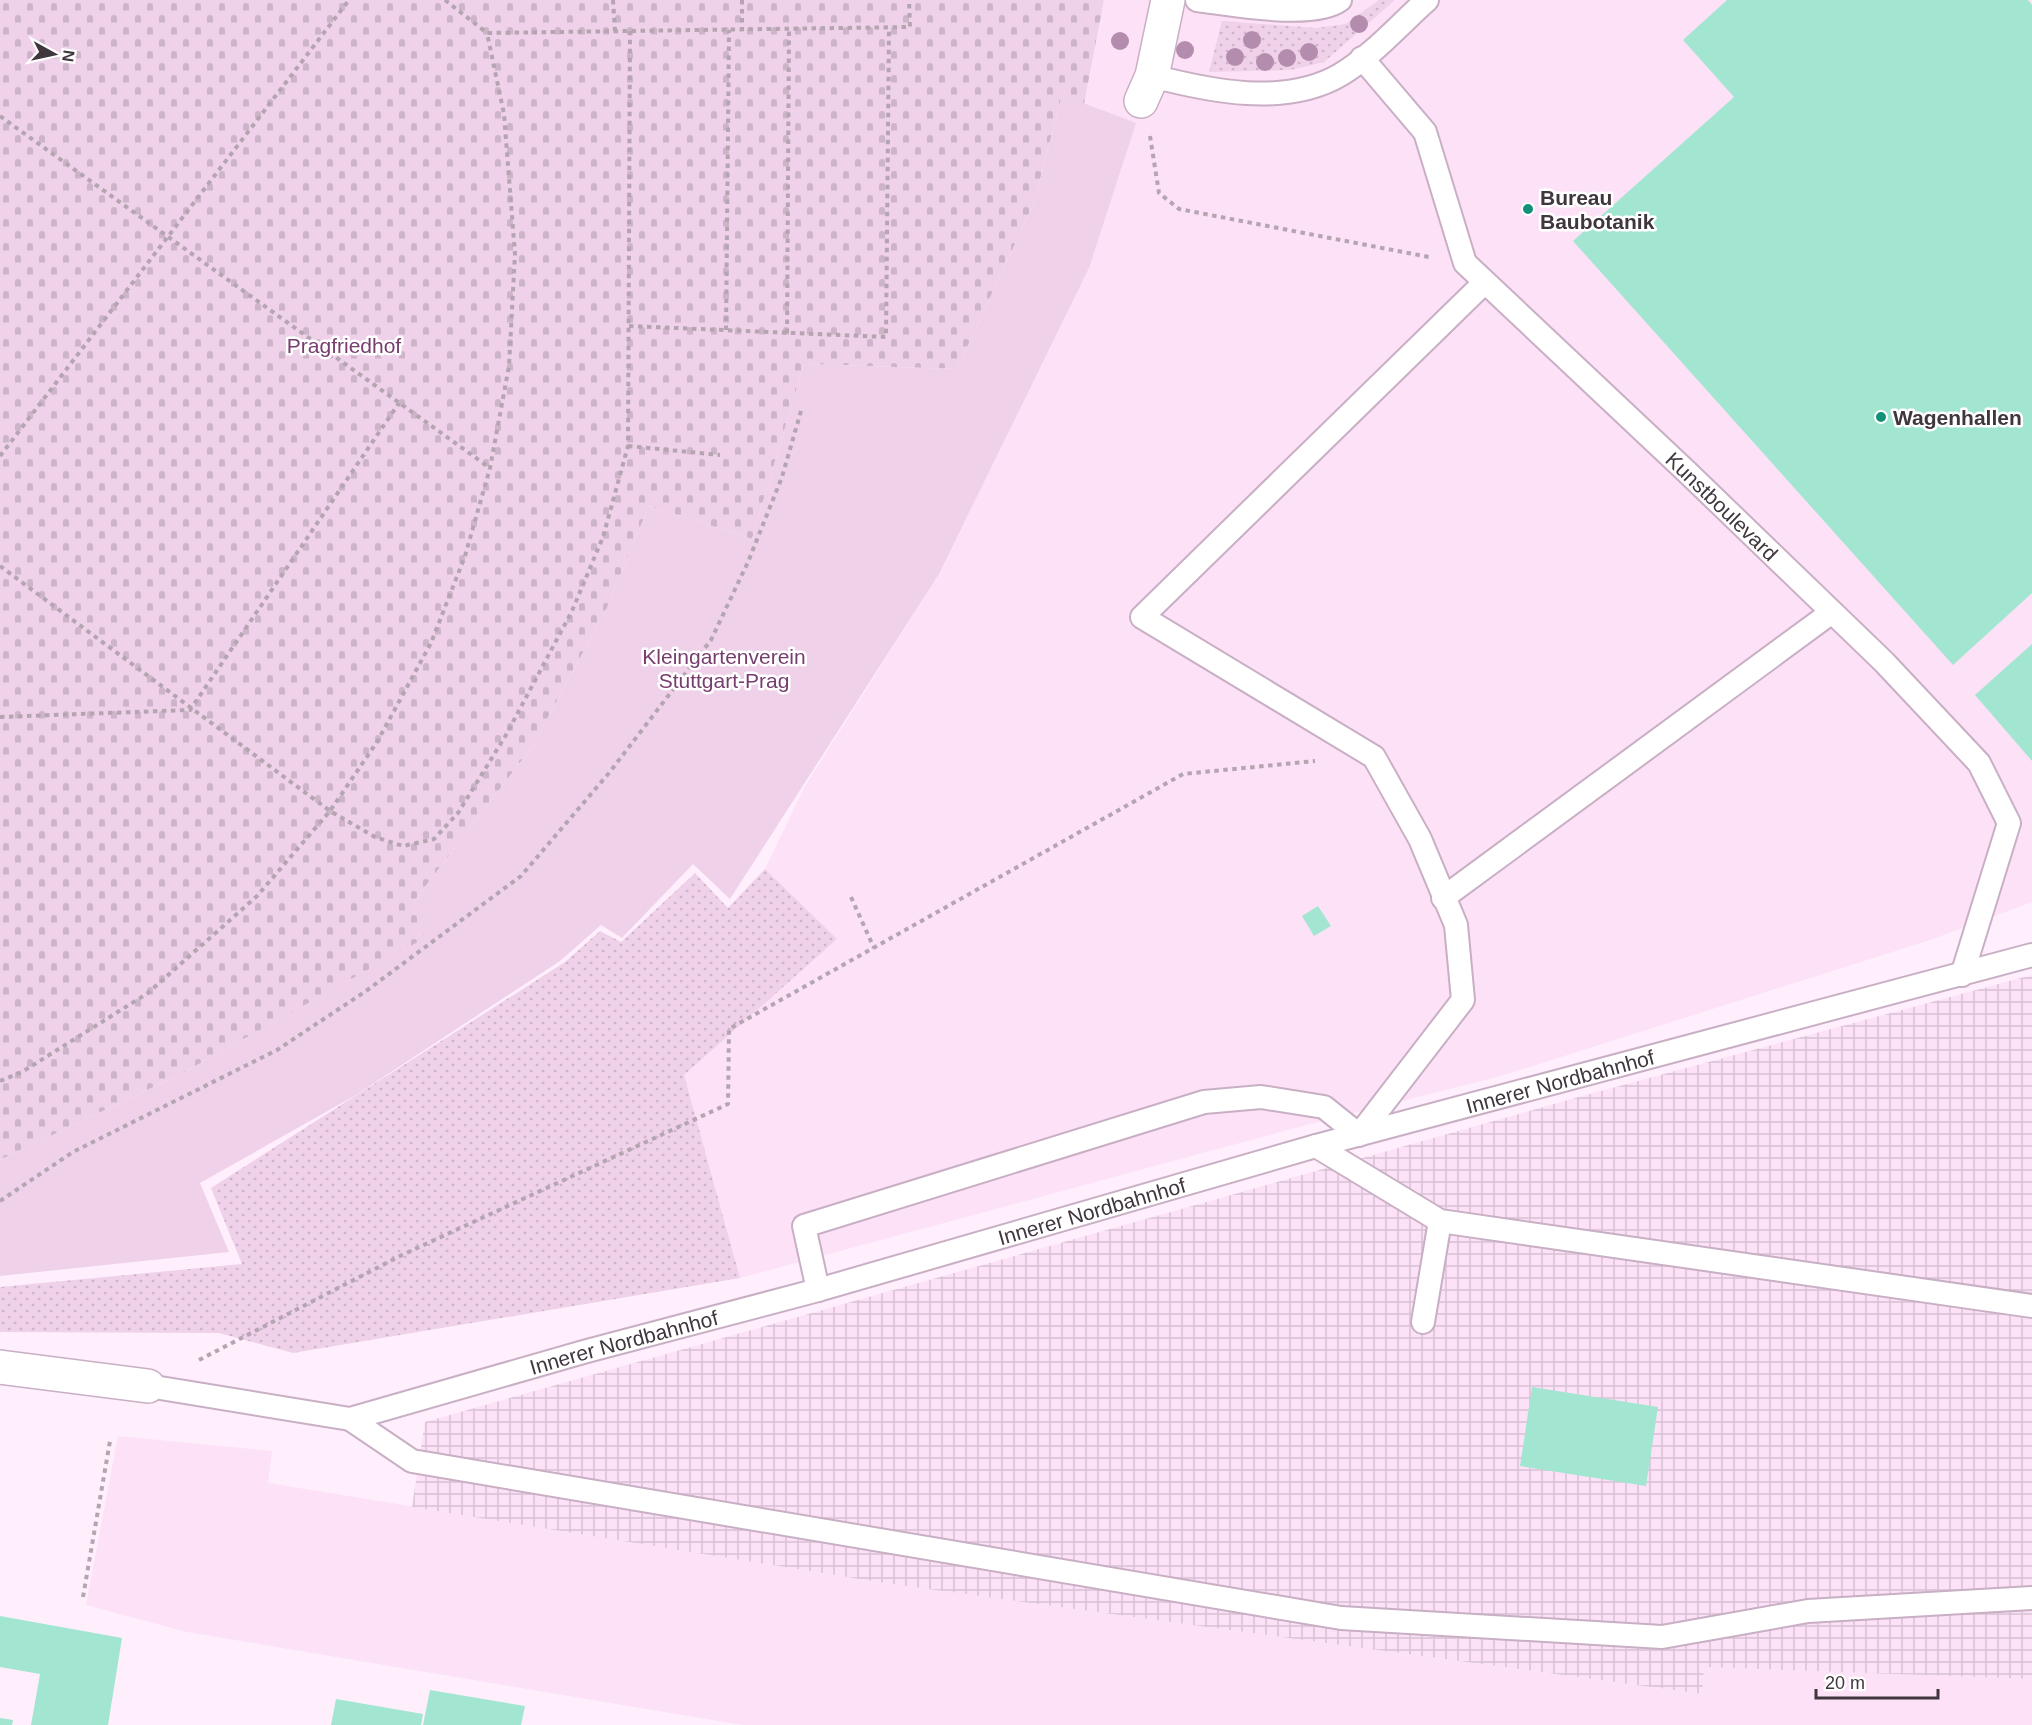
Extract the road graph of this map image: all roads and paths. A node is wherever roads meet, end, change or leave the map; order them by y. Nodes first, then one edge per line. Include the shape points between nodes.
1 (349, 0) edge
2 (445, 0) edge
3 (613, 0) edge
4 (742, 0) edge
5 (909, 0) edge
6 (1168, 0) edge
7 (1197, 0) edge
8 (1340, 0) edge
9 (1427, 0) edge
10 (889, 28) junction
11 (742, 29) junction
12 (789, 29) junction
13 (729, 30) junction
14 (615, 31) junction
15 (630, 31) junction
16 (487, 33) junction
17 (1362, 58) junction
18 (1147, 89) junction
19 (0, 116) edge
20 (168, 236) junction
21 (1465, 263) junction
22 (1485, 282) junction
23 (629, 326) junction
24 (726, 330) junction
25 (787, 333) junction
26 (399, 404) junction
27 (801, 411) dead end
28 (628, 446) junction
29 (720, 455) dead end
30 (0, 456) edge
31 (490, 468) junction
32 (0, 566) edge
33 (1832, 612) junction
34 (190, 710) junction
35 (0, 717) edge
36 (1374, 757) junction
37 (330, 811) junction
38 (851, 897) dead end
39 (1443, 897) junction
40 (874, 949) junction
41 (2032, 955) edge
42 (1962, 975) junction
43 (0, 1081) edge
44 (1359, 1135) junction
45 (1316, 1146) junction
46 (0, 1201) edge
47 (1440, 1221) junction
48 (818, 1290) junction
49 (2032, 1306) edge
50 (1423, 1322) dead end
51 (0, 1367) edge
52 (148, 1386) junction
53 (350, 1419) junction
54 (110, 1441) dead end
55 (83, 1597) dead end
56 (2032, 1598) edge

1 - 20 path
2 - 16 path
3 - 14 path
4 - 11 path
5 - 10 path via 910,27
6 - 18 street
7 - 8 lane via 1286,10 1332,7
9 - 17 lane
10 - 12 path
10 - 25 path via 886,338
11 - 12 path
11 - 13 path
12 - 25 path
13 - 15 path
13 - 24 path
14 - 15 path
14 - 16 path
15 - 23 path
16 - 31 path via 504,114 515,254 509,366
17 - 18 lane via 1314,87 1280,93
17 - 21 lane, Kunstboulevard via 1425,132
18 - 21 path via 1159,193 1179,209
19 - 20 path
20 - 26 path
20 - 30 path
21 - 22 lane, Kunstboulevard
22 - 33 lane, Kunstboulevard
22 - 36 lane via 1142,617
23 - 24 path
23 - 28 path
24 - 25 path
26 - 31 path
26 - 34 path
27 - 46 path via 782,477 711,640 609,773 521,876 366,991 277,1050 73,1152
28 - 29 path
28 - 37 path via 603,537 572,611 506,735 458,813 434,839 404,846 375,837
31 - 37 path via 465,556 431,643 377,742
32 - 34 path
33 - 39 lane
33 - 42 lane, Kunstboulevard via 1979,763 2009,823
34 - 35 path
34 - 37 path
36 - 39 lane via 1419,839
36 - 40 path via 1183,774
37 - 43 path via 257,896 148,993 22,1072
38 - 40 path
39 - 44 lane via 1456,925 1463,1000
40 - 52 path via 729,1029 728,1104 402,1255
41 - 42 lane, Innerer Nordbahnhof
42 - 44 lane, Innerer Nordbahnhof
44 - 45 lane, Innerer Nordbahnhof
44 - 48 lane via 1324,1107 1260,1097 1204,1102 804,1226
45 - 47 lane
45 - 48 lane, Innerer Nordbahnhof
47 - 49 lane
47 - 50 lane
48 - 53 lane, Innerer Nordbahnhof
51 - 52 street
52 - 53 lane, Innerer Nordbahnhof
53 - 56 lane via 412,1461 1341,1618 1662,1637 1808,1611
54 - 55 path

